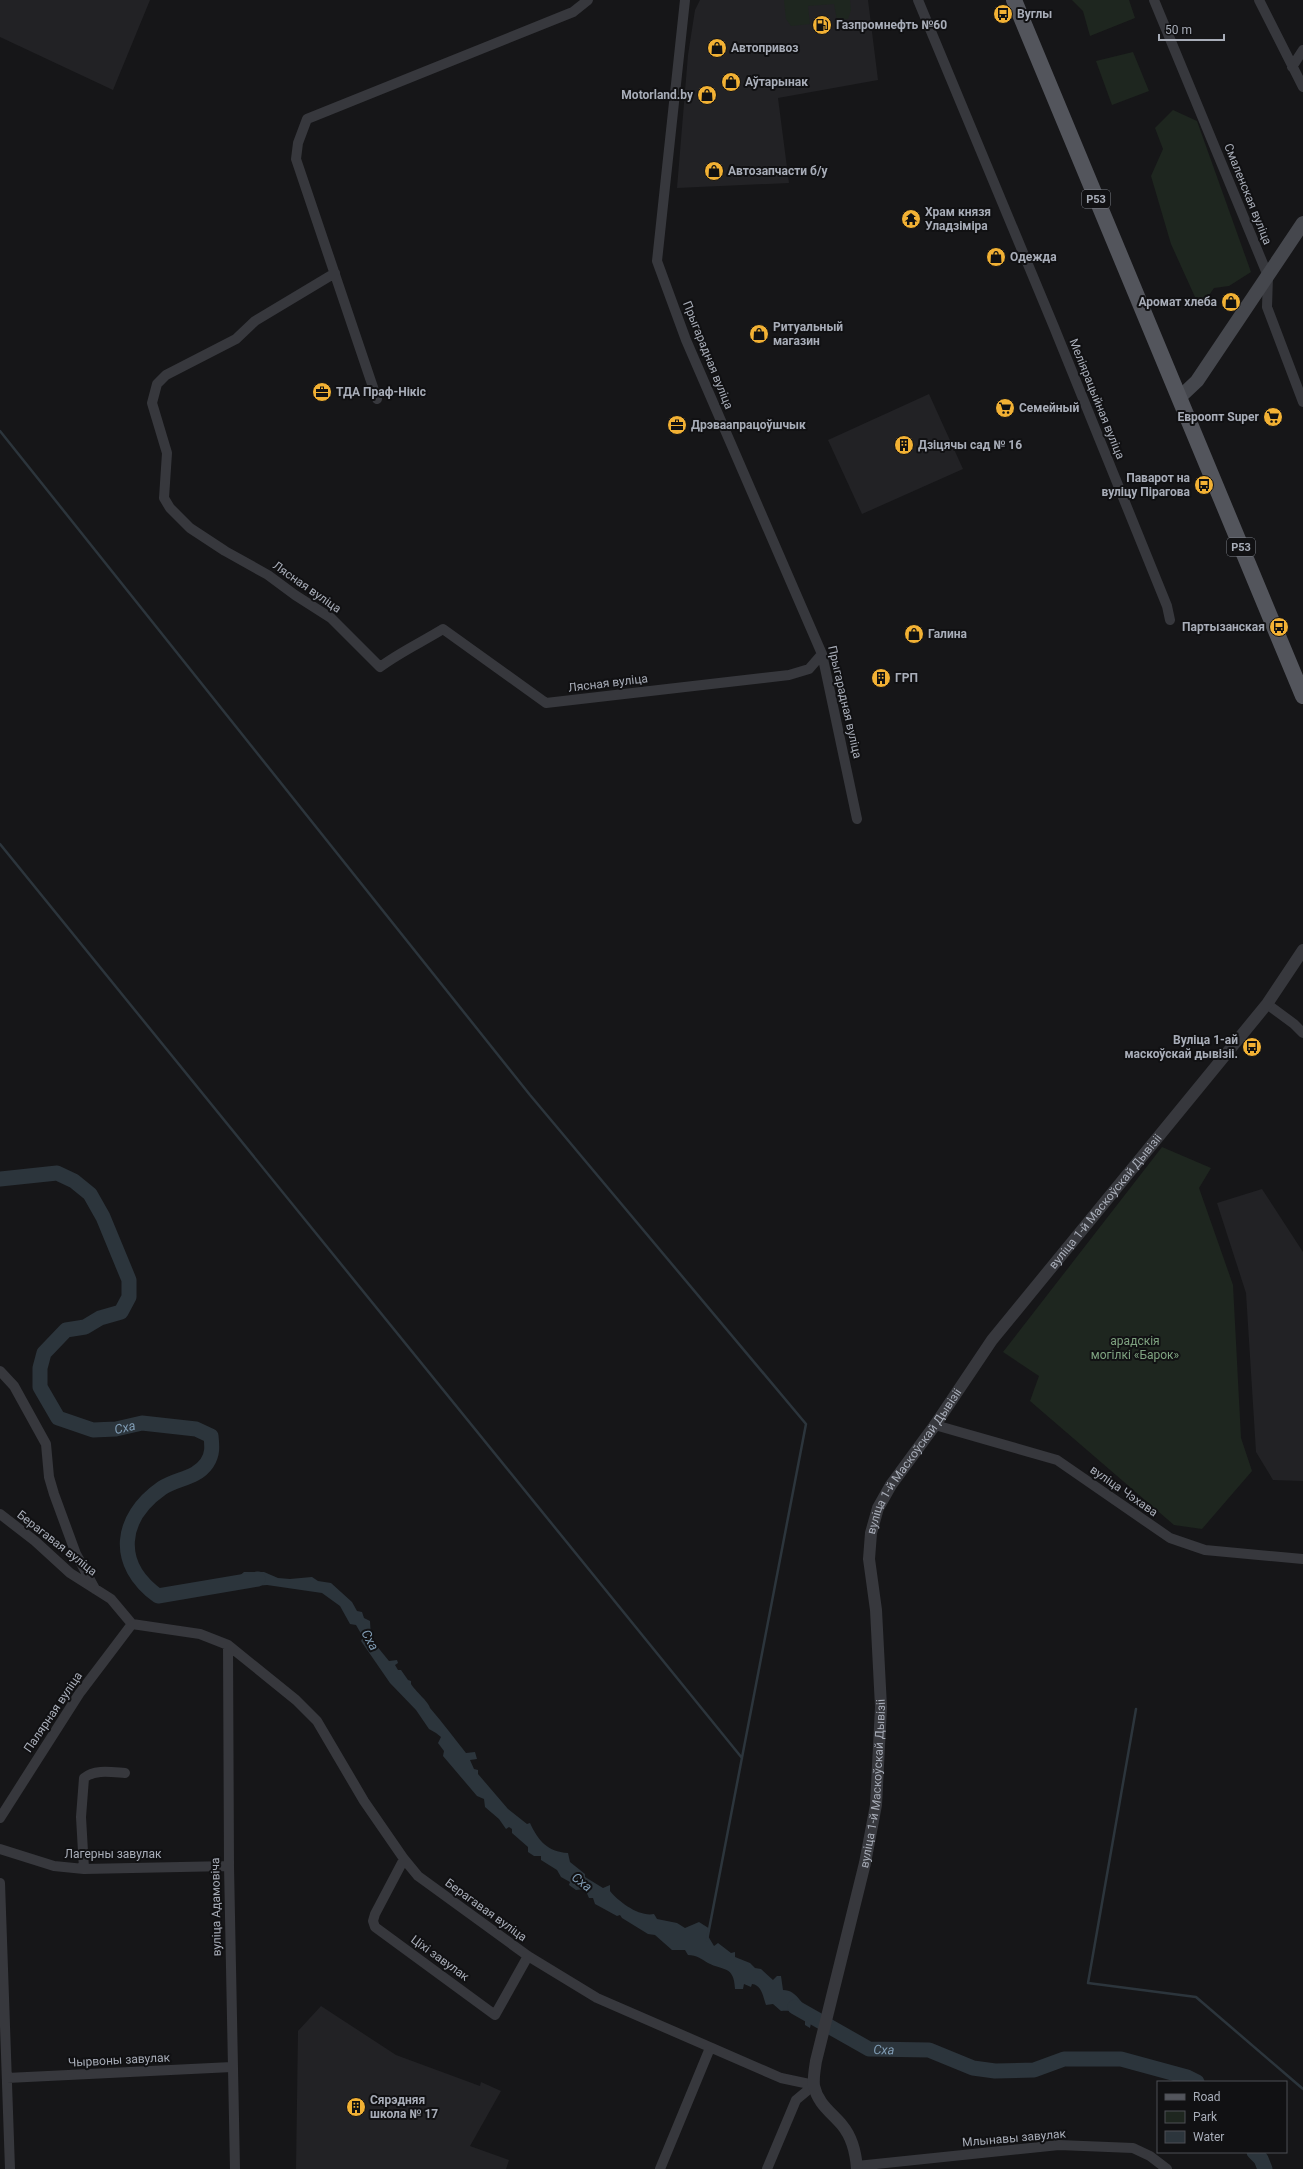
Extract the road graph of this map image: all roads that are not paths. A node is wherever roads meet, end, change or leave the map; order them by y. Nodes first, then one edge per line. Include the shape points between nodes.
1 (588, 0) edge
2 (685, 0) edge
3 (918, 0) edge
4 (1014, 0) edge
5 (1154, 0) edge
6 (1259, 0) edge
7 (1303, 50) edge
8 (1292, 67) junction
9 (1303, 88) edge
10 (1303, 223) edge
11 (335, 273) junction
12 (1268, 276) junction
13 (1179, 398) junction
14 (377, 399) dead end
15 (1303, 402) edge
16 (1170, 620) dead end
17 (822, 654) junction
18 (1303, 696) edge
19 (857, 819) dead end
20 (1303, 950) edge
21 (1267, 1004) junction
22 (1303, 1033) edge
23 (0, 1371) edge
24 (935, 1425) junction
25 (0, 1514) edge
26 (1303, 1559) edge
27 (95, 1588) junction
28 (132, 1624) junction
29 (228, 1646) junction
30 (125, 1773) dead end
31 (0, 1818) edge
32 (0, 1849) edge
33 (404, 1859) junction
34 (229, 1866) junction
35 (84, 1869) junction
36 (0, 1883) edge
37 (528, 1956) junction
38 (710, 2048) junction
39 (232, 2067) junction
40 (8, 2078) junction
41 (814, 2085) junction
42 (857, 2168) edge
43 (10, 2169) edge
44 (235, 2169) edge
45 (660, 2169) edge
46 (767, 2169) edge
47 (1167, 2169) edge

1 - 11 street via 573,12 308,119 298,143 296,159
2 - 17 street, Прыгарадная вуліца via 657,260 686,340
3 - 16 street, Меліярацыйная вуліца via 1167,606
4 - 13 main road, Р53
5 - 12 street, Смаленская вуліца
6 - 8 street
7 - 8 street
8 - 9 street
10 - 12 main road
11 - 14 street
11 - 17 street, Лясная вуліца via 255,321 236,338 166,375 157,384 152,403 167,453 164,498 170,508 190,528 268,575 331,618 380,667 402,651 443,629 546,703 789,676 809,669
12 - 13 main road via 1197,381
12 - 15 street, Смаленская вуліца via 1267,307
13 - 18 main road, Р53
17 - 19 street, Прыгарадная вуліца
20 - 21 street, вуліца 1-й Маскоўскай Дывізіі
21 - 22 street
21 - 24 street, вуліца 1-й Маскоўскай Дывізіі via 992,1340
23 - 27 street via 14,1386 46,1444 49,1477 54,1494 76,1554
24 - 26 street, вуліца Чэхава via 1057,1460 1170,1538 1205,1550
24 - 41 street, вуліца 1-й Маскоўскай Дывізіі via 891,1485 878,1508 871,1534 869,1558 876,1610 881,1707 876,1805 865,1864 816,2061
25 - 27 street, Берагавая вуліца via 70,1573
27 - 28 street, Берагавая вуліца via 111,1599
28 - 29 street, Берагавая вуліца via 200,1634
28 - 31 street, Палярная вуліца via 79,1694
29 - 33 street, Берагавая вуліца via 296,1700 317,1721 364,1801
29 - 34 street, вуліца Адамовіча
30 - 35 street via 106,1771 89,1774 84,1778 81,1817
32 - 35 street, Лагерны завулак via 54,1866
33 - 37 street, Берагавая вуліца via 418,1876
33 - 37 street, Ціхі завулак via 375,1914 375,1927 495,2015
34 - 35 street, Лагерны завулак
34 - 39 street, вуліца Адамовіча
36 - 40 street
37 - 38 street, Берагавая вуліца via 597,1998
38 - 41 street, Берагавая вуліца via 781,2078
38 - 45 street
39 - 40 street, Чырвоны завулак
39 - 44 street, вуліца Адамовіча
40 - 43 street
41 - 42 street via 827,2112 843,2126 852,2142
41 - 46 street via 796,2100
42 - 47 street, Млынавы завулак via 1059,2145 1133,2148 1150,2156

